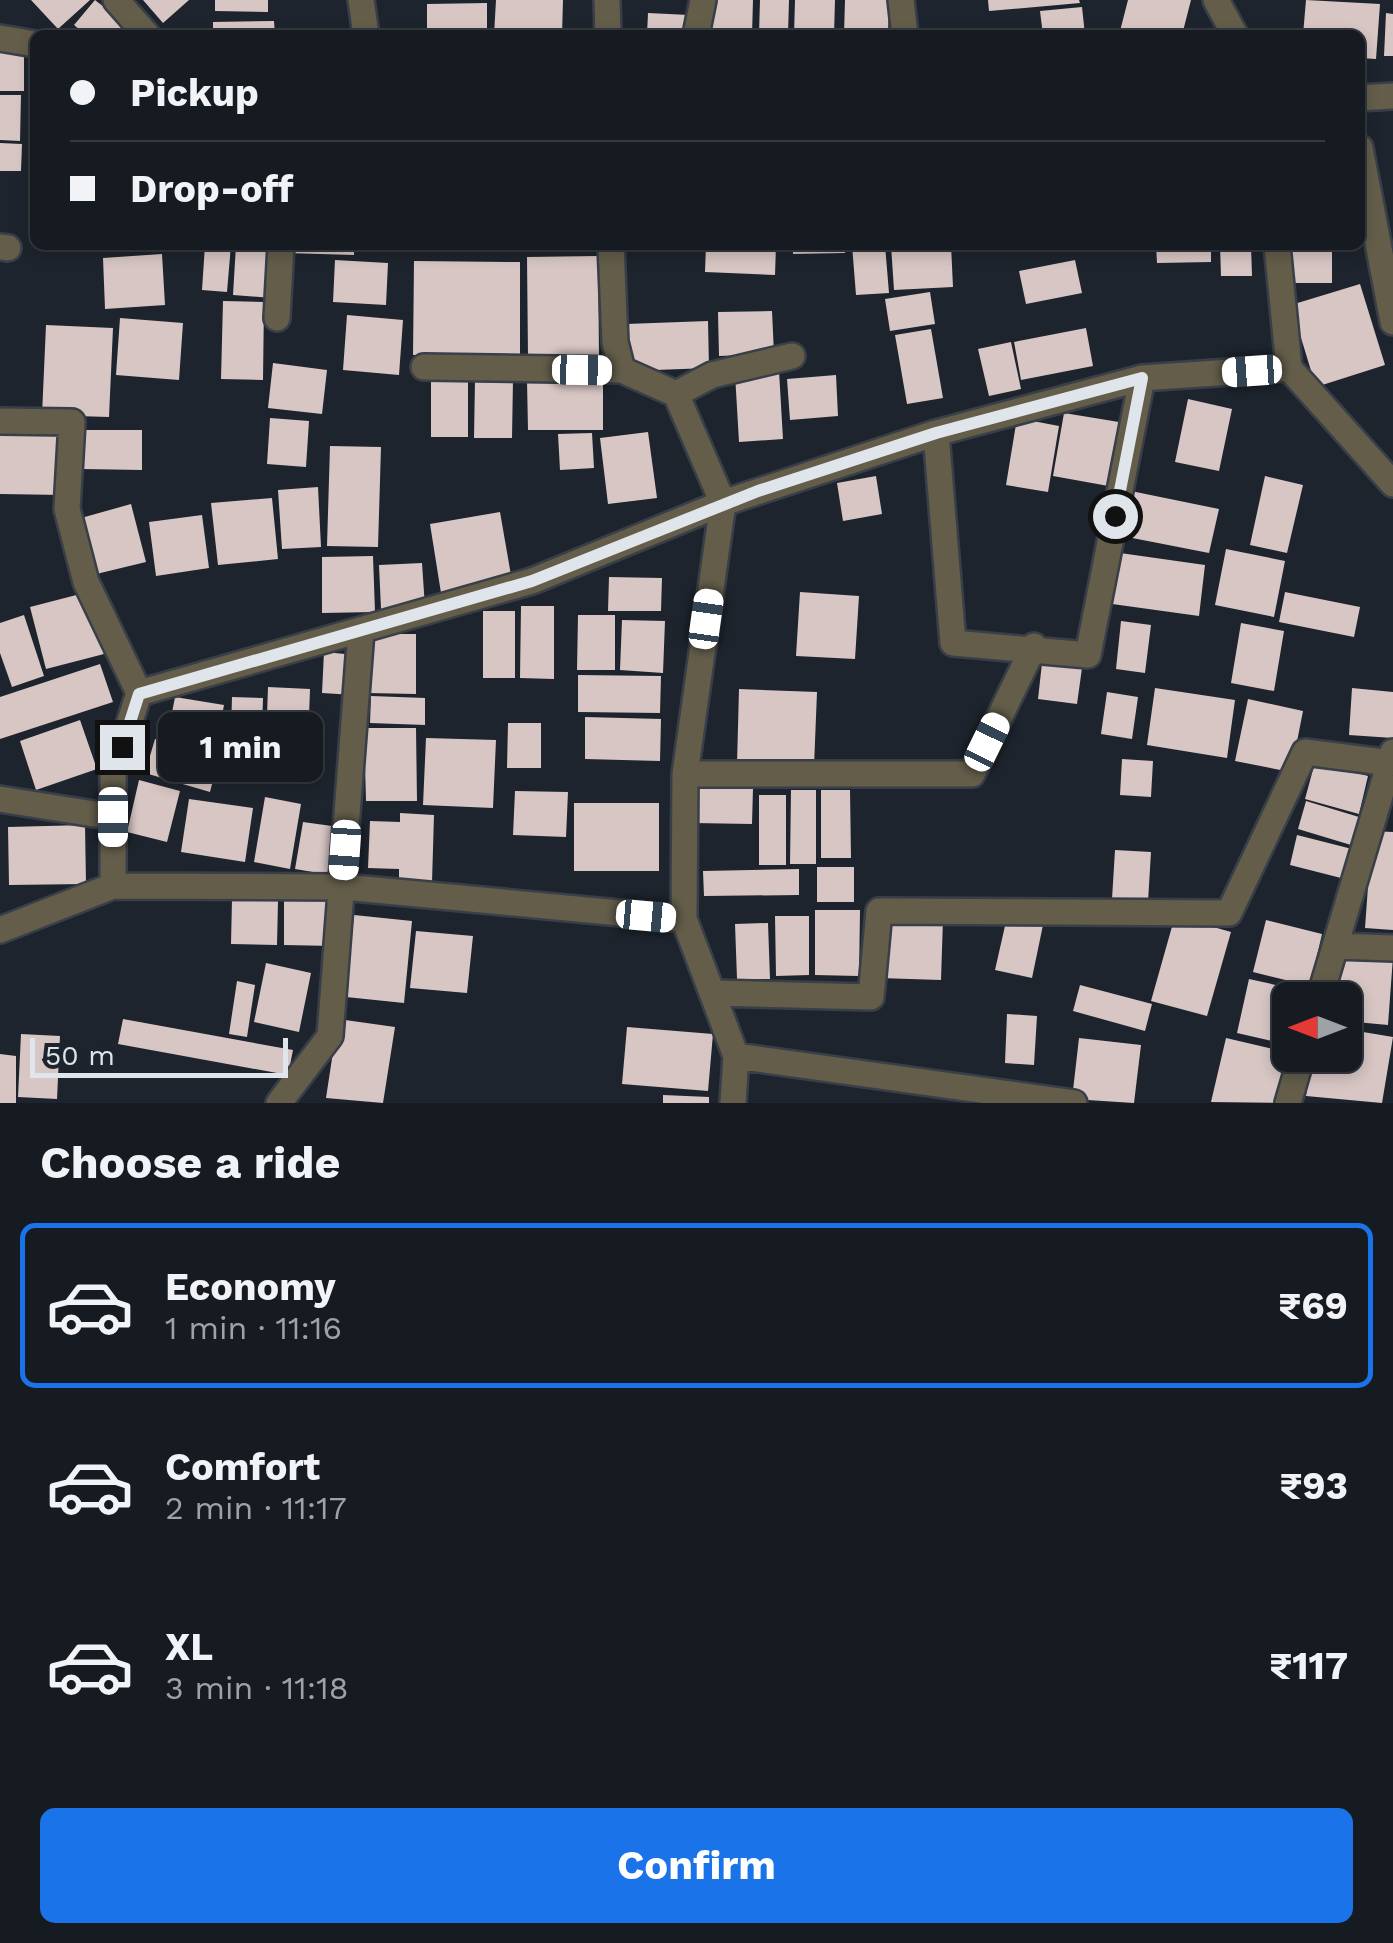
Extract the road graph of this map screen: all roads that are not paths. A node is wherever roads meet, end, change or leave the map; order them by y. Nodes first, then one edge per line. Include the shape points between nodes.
1 (116, 0) edge
2 (361, 0) edge
3 (607, 0) edge
4 (703, 0) edge
5 (900, 0) edge
6 (1216, 0) edge
7 (143, 30) edge
8 (365, 30) edge
9 (608, 30) edge
10 (697, 30) edge
11 (904, 30) edge
12 (1232, 30) edge
13 (0, 38) edge
14 (30, 43) edge
15 (1393, 96) edge
16 (1365, 98) edge
17 (1365, 174) edge
18 (281, 250) edge
19 (611, 250) edge
20 (1277, 250) edge
21 (277, 318) dead end
22 (1393, 322) edge
23 (792, 356) dead end
24 (424, 367) dead end
25 (1288, 368) junction
26 (622, 370) junction
27 (1142, 378) junction
28 (676, 394) junction
29 (0, 421) edge
30 (936, 433) junction
31 (1393, 484) edge
32 (723, 503) junction
33 (361, 631) junction
34 (1034, 646) junction
35 (139, 694) junction
36 (1392, 758) edge
37 (685, 774) junction
38 (0, 799) edge
39 (113, 817) junction
40 (113, 886) junction
41 (343, 887) junction
42 (684, 919) junction
43 (0, 930) edge
44 (1335, 946) junction
45 (1393, 948) edge
46 (1324, 982) edge
47 (712, 994) junction
48 (736, 1056) junction
49 (1297, 1072) edge
50 (280, 1101) edge
51 (308, 1103) edge
52 (733, 1103) edge
53 (1074, 1103) edge
54 (1288, 1103) edge

1 - 7 street
2 - 8 street
3 - 9 street
4 - 10 street
5 - 11 street
6 - 12 street
13 - 14 street
15 - 16 street
17 - 22 street
18 - 21 street
19 - 26 street
20 - 25 street
23 - 28 street via 712,375
24 - 26 street
25 - 27 street
25 - 31 street
26 - 28 street
27 - 30 street
27 - 34 street via 1088,654
28 - 32 street
29 - 35 street via 72,422 67,509 86,582
30 - 32 street
30 - 34 street via 953,642
32 - 33 street via 532,581
32 - 37 street
33 - 35 street
33 - 41 street
34 - 37 street via 972,774
35 - 39 street via 113,774
36 - 44 street
36 - 47 street via 1305,752 1230,913 879,911 871,997
37 - 42 street
38 - 39 street
39 - 40 street
40 - 41 street
40 - 43 street
41 - 42 street
41 - 50 street via 330,1036
42 - 47 street
44 - 45 street
44 - 46 street
47 - 48 street
48 - 52 street
48 - 53 street
49 - 54 street
50 - 51 street

